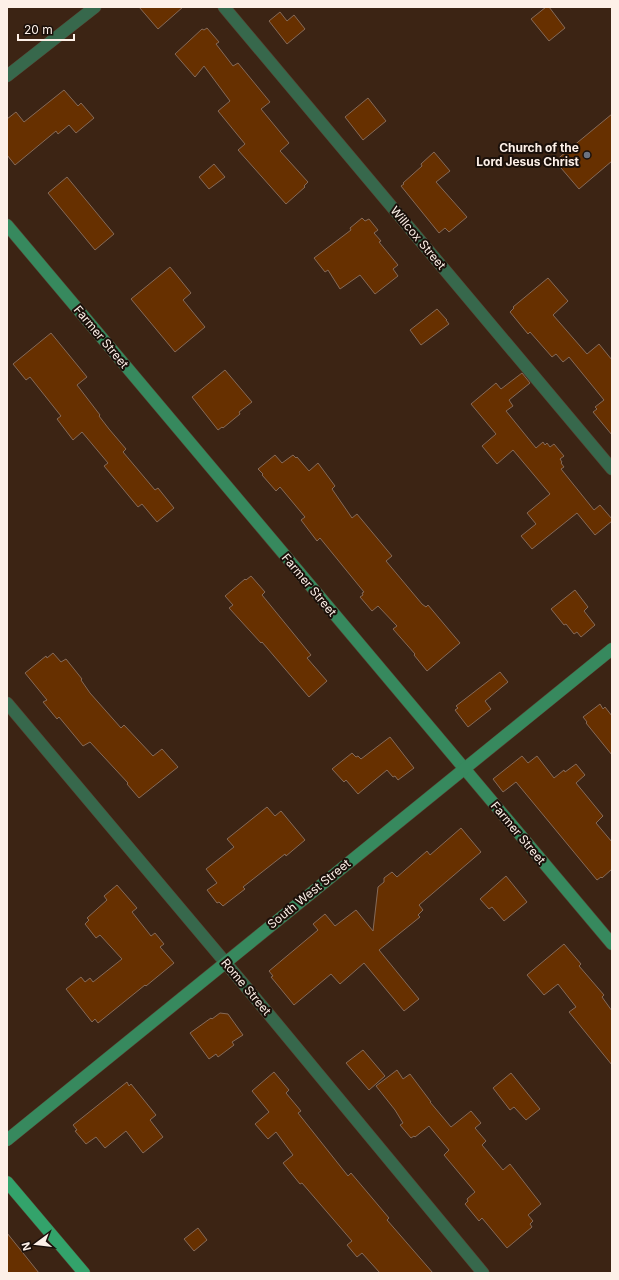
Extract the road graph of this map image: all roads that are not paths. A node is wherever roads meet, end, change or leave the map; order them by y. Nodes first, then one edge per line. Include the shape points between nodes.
1 (95, 7) edge
2 (224, 7) edge
3 (7, 76) edge
4 (7, 225) edge
5 (612, 469) edge
6 (612, 649) edge
7 (7, 703) edge
8 (464, 768) junction
9 (612, 944) edge
10 (225, 962) junction
11 (7, 1140) edge
12 (7, 1182) edge
13 (84, 1273) edge
14 (482, 1273) edge

1 - 3 street
2 - 5 street, Willcox Street
4 - 8 street, Farmer Street
6 - 8 street, South West Street
7 - 10 street, Rome Street
8 - 9 street, Farmer Street
8 - 10 street, South West Street
10 - 11 street, South West Street
10 - 14 street, Rome Street
12 - 13 main road

